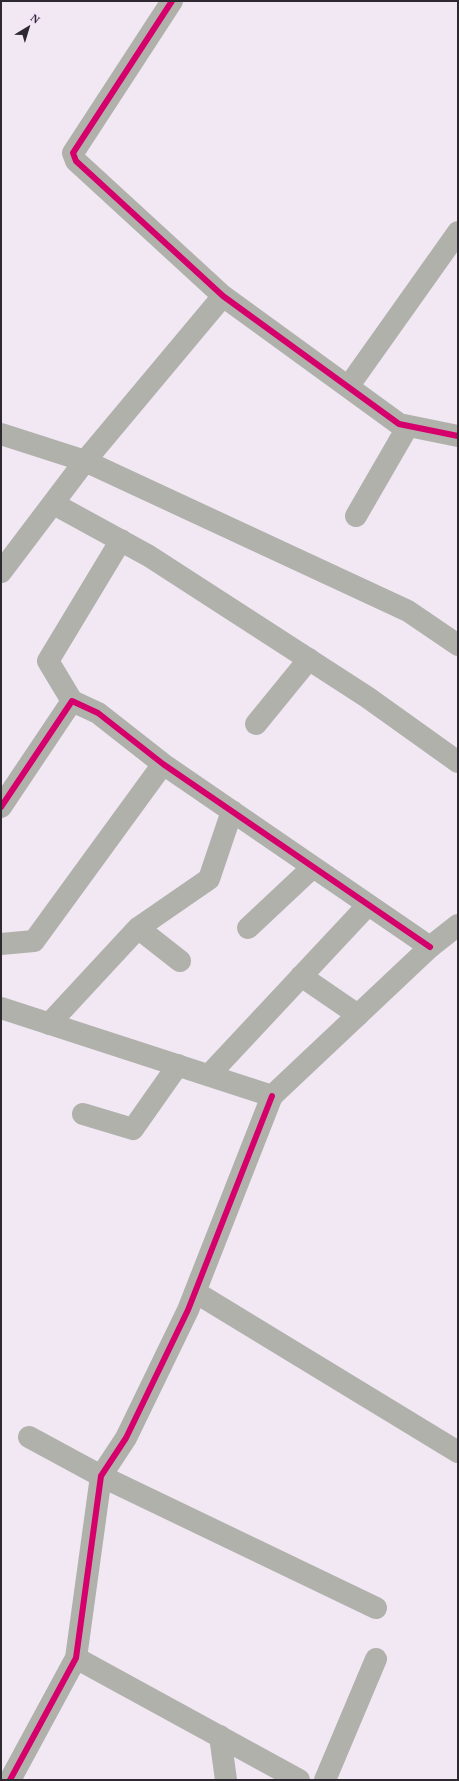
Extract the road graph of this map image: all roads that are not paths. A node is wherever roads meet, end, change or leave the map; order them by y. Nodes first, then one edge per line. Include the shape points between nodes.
1 (172, 1) edge
2 (458, 232) edge
3 (223, 296) junction
4 (348, 387) junction
5 (408, 426) junction
6 (1, 434) edge
7 (458, 436) edge
8 (85, 461) junction
9 (54, 504) junction
10 (356, 516) dead end
11 (121, 540) junction
12 (1, 572) edge
13 (458, 645) edge
14 (309, 659) junction
15 (72, 701) junction
16 (256, 724) dead end
17 (458, 762) edge
18 (163, 764) junction
19 (1, 807) edge
20 (232, 811) junction
21 (314, 867) junction
22 (368, 905) junction
23 (458, 925) edge
24 (138, 928) junction
25 (248, 928) dead end
26 (1, 944) edge
27 (430, 947) junction
28 (180, 961) dead end
29 (302, 976) junction
30 (1, 1008) edge
31 (358, 1015) junction
32 (50, 1024) junction
33 (178, 1065) junction
34 (209, 1075) junction
35 (272, 1096) junction
36 (83, 1114) dead end
37 (195, 1292) junction
38 (29, 1437) dead end
39 (458, 1452) edge
40 (101, 1476) junction
41 (376, 1608) dead end
42 (76, 1658) junction
43 (376, 1659) dead end
44 (220, 1736) junction
45 (10, 1780) edge
46 (226, 1780) edge
47 (299, 1780) edge
48 (325, 1780) edge

1 - 3 street via 73,153 76,160
2 - 4 street
3 - 4 street
3 - 8 street
4 - 5 street via 399,424
5 - 7 street
5 - 10 street
6 - 8 street
8 - 9 street
8 - 13 street via 408,611
9 - 11 street
9 - 12 street
11 - 14 street
11 - 15 street via 48,661
14 - 16 street
14 - 17 street via 368,697
15 - 18 street via 98,713
15 - 19 street
18 - 20 street
18 - 26 street via 34,941
20 - 21 street
20 - 24 street via 208,879
21 - 22 street
21 - 25 street
22 - 27 street
22 - 29 street
23 - 27 street
24 - 28 street
24 - 32 street
27 - 31 street
29 - 31 street
29 - 34 street
30 - 32 street
31 - 35 street
32 - 33 street
33 - 34 street
33 - 36 street via 133,1129
34 - 35 street
35 - 37 street
37 - 39 street
37 - 40 street via 126,1438
38 - 40 street
40 - 41 street
40 - 42 street
42 - 44 street
42 - 45 street
43 - 48 street
44 - 46 street
44 - 47 street

